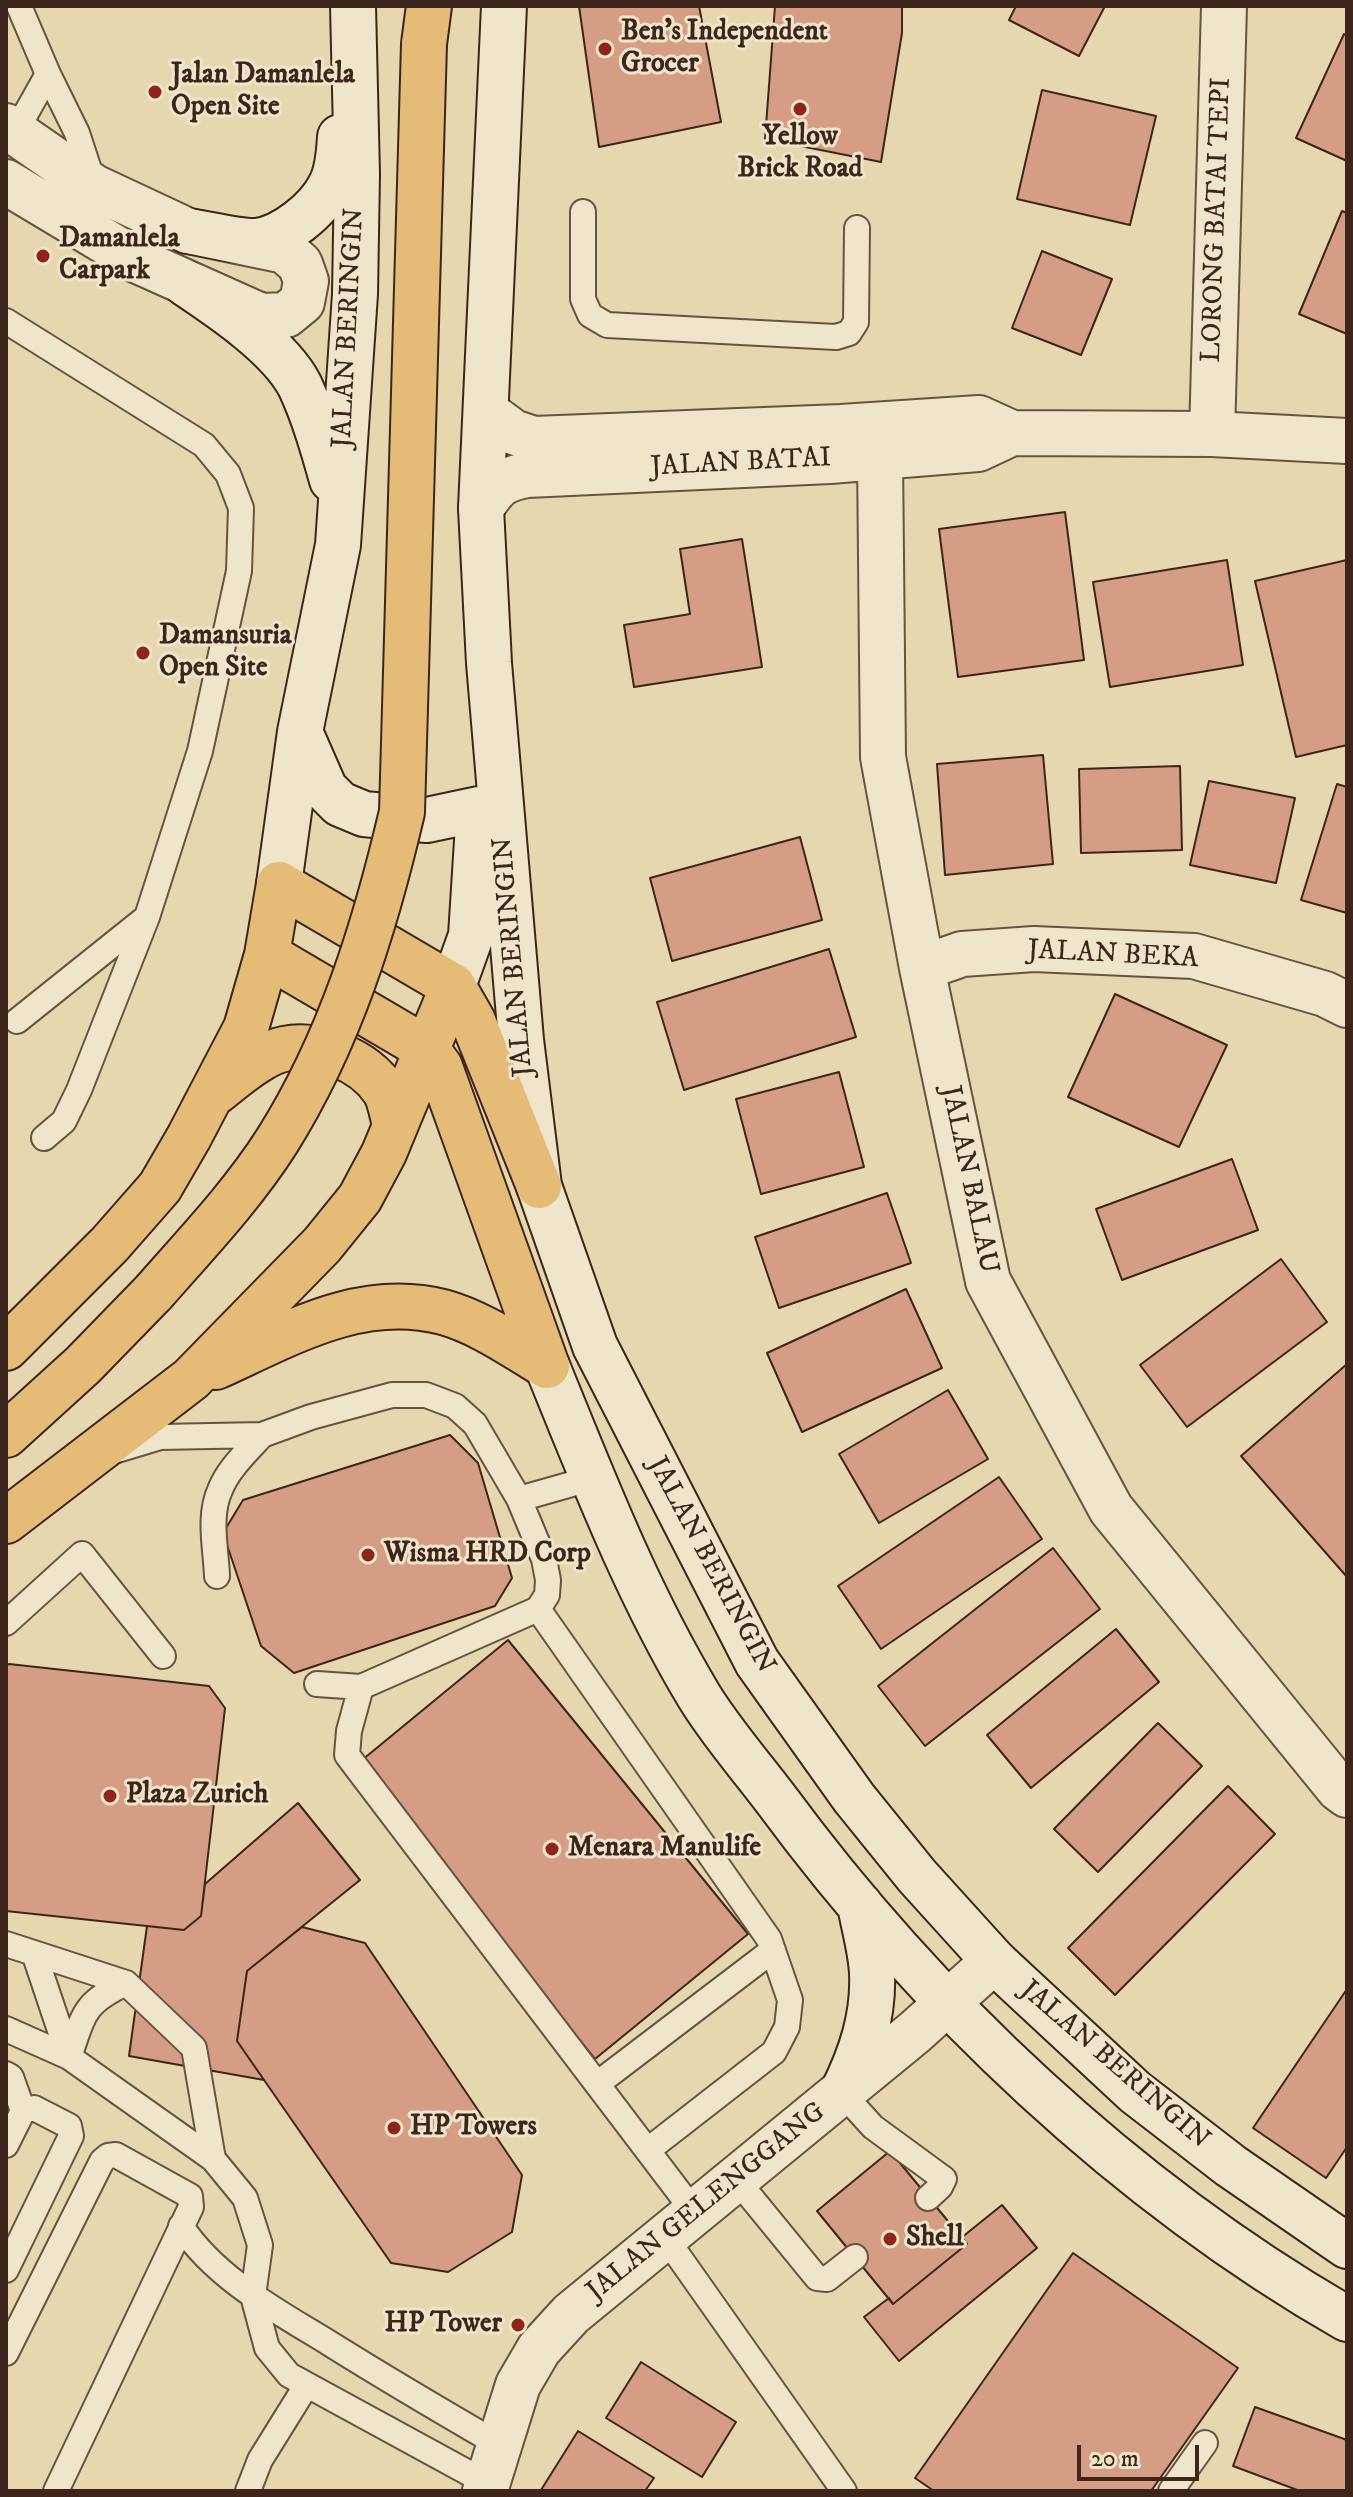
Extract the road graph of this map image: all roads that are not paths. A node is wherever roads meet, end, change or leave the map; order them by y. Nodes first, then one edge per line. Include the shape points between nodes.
1 (19, 6) edge
2 (504, 6) edge
3 (1224, 6) edge
4 (353, 18) edge
5 (425, 19) edge
6 (48, 74) junction
7 (9, 136) edge
8 (6, 182) edge
9 (94, 187) junction
10 (583, 212) dead end
11 (857, 228) dead end
12 (188, 231) junction
13 (186, 284) junction
14 (6, 321) edge
15 (486, 412) junction
16 (1012, 433) junction
17 (1212, 434) junction
18 (1347, 441) edge
19 (880, 456) junction
20 (481, 508) junction
21 (338, 545) junction
22 (489, 663) junction
23 (300, 732) junction
24 (479, 809) junction
25 (279, 884) junction
26 (147, 917) junction
27 (267, 955) junction
28 (922, 968) junction
29 (453, 986) junction
30 (1347, 1005) edge
31 (17, 1021) dead end
32 (427, 1049) junction
33 (211, 1096) junction
34 (395, 1125) junction
35 (44, 1138) dead end
36 (539, 1186) junction
37 (6, 1348) edge
38 (547, 1366) junction
39 (191, 1379) junction
40 (6, 1435) edge
41 (262, 1435) junction
42 (73, 1470) junction
43 (593, 1478) junction
44 (519, 1499) junction
45 (6, 1521) edge
46 (217, 1576) dead end
47 (538, 1609) junction
48 (6, 1623) edge
49 (163, 1656) dead end
50 (317, 1684) dead end
51 (361, 1687) junction
52 (1347, 1795) edge
53 (860, 1905) junction
54 (6, 1944) edge
55 (773, 1950) junction
56 (34, 1953) junction
57 (994, 1961) junction
58 (126, 1983) junction
59 (949, 2003) junction
60 (6, 2029) edge
61 (69, 2057) junction
62 (6, 2074) edge
63 (597, 2084) junction
64 (842, 2093) junction
65 (23, 2111) junction
66 (6, 2145) edge
67 (648, 2150) junction
68 (213, 2159) junction
69 (736, 2179) junction
70 (928, 2198) dead end
71 (680, 2225) junction
72 (181, 2226) junction
73 (1347, 2246) edge
74 (855, 2257) dead end
75 (6, 2270) edge
76 (253, 2296) junction
77 (1347, 2319) edge
78 (12, 2325) edge
79 (6, 2353) edge
80 (306, 2386) junction
81 (1205, 2443) dead end
82 (490, 2473) edge
83 (56, 2491) edge
84 (248, 2491) edge
85 (844, 2491) edge
86 (1171, 2491) edge

1 - 6 lane
2 - 15 street, JALAN BERINGIN
3 - 17 street, LORONG BATAI TEPI
4 - 12 street via 338,162 331,186 317,205 279,233 256,241
4 - 21 street, JALAN BERINGIN via 355,294
5 - 40 highway, bridge via 402,812 381,904 319,1068 276,1143 154,1292
6 - 7 lane
6 - 9 lane via 77,133
7 - 9 street
8 - 13 street
9 - 12 street
10 - 11 lane via 583,299 590,315 607,325 836,337 849,333 856,322
12 - 13 street via 285,251 300,264 306,281 302,302 286,315 261,316
13 - 21 street via 266,344 298,383 336,492
14 - 26 lane via 204,445 228,474 241,508 239,571 200,751
15 - 16 street, JALAN BATAI via 513,432 534,439 979,418
15 - 20 street, JALAN BERINGIN
16 - 17 street, JALAN BATAI
16 - 19 street, JALAN BATAI via 978,449
17 - 18 street, JALAN BATAI
19 - 20 street, JALAN BATAI via 527,475 505,479
19 - 28 street, JALAN BALAU via 883,757
20 - 22 street, JALAN BERINGIN
21 - 23 street, JALAN BERINGIN
22 - 24 street, JALAN BERINGIN
22 - 36 street, JALAN BERINGIN via 521,1040
23 - 24 street via 325,789 340,804 364,814 427,820
23 - 25 street, JALAN BERINGIN
24 - 29 street, JALAN BERINGIN via 471,936
25 - 27 highway
25 - 29 highway
26 - 31 lane
26 - 35 lane via 79,1090 64,1121
27 - 32 highway
27 - 33 highway via 246,1028
28 - 30 street, JALAN BEKA via 962,954 1034,949 1194,956
28 - 52 street, JALAN BALAU via 988,1281 1111,1509
29 - 32 highway
29 - 36 highway via 473,1021
32 - 34 highway
32 - 38 highway via 440,1067
33 - 34 highway via 283,1049 322,1049 359,1064 385,1090
33 - 37 highway via 160,1187
34 - 39 highway via 351,1210
36 - 57 street, JALAN BERINGIN via 595,1346 757,1662 854,1798
38 - 39 highway via 446,1313 388,1305 321,1320
38 - 43 street
39 - 42 highway
41 - 42 lane via 160,1437
41 - 44 lane via 392,1395 426,1395 455,1406 475,1424
41 - 46 lane via 220,1489 213,1515
42 - 45 highway
43 - 44 lane
43 - 53 street via 631,1569 701,1698
44 - 47 lane via 548,1580
47 - 51 lane
47 - 55 lane
48 - 49 lane via 82,1554
50 - 51 lane
51 - 63 lane via 347,1755
53 - 59 street
53 - 64 street via 871,1991 866,2037
54 - 56 lane
55 - 63 lane
55 - 67 lane via 790,2000 787,2027 774,2052
56 - 58 lane
56 - 61 lane
57 - 59 street, JALAN GELENGGANG
57 - 73 street, JALAN BERINGIN via 1135,2092
58 - 61 lane via 101,1994 86,2009
58 - 68 lane via 194,2048
59 - 64 street, JALAN GELENGGANG
59 - 77 street via 1088,2137 1298,2291
60 - 61 lane
61 - 68 lane
62 - 65 lane
63 - 67 lane
64 - 69 street, JALAN GELENGGANG
64 - 70 lane via 873,2127 944,2179
65 - 66 lane
65 - 75 lane via 34,2108 69,2126 71,2136
67 - 71 lane
68 - 76 lane via 245,2198 260,2245
69 - 71 street, JALAN GELENGGANG
69 - 74 lane via 817,2278 827,2279
71 - 82 street, JALAN GELENGGANG via 571,2314 539,2349 518,2385
71 - 85 lane
72 - 76 lane via 193,2244
72 - 78 lane via 191,2207 190,2196 116,2155 108,2156
72 - 83 lane
76 - 80 lane via 267,2348
76 - 82 lane via 400,2387
78 - 79 lane
80 - 82 lane
80 - 84 lane via 260,2460
81 - 86 lane

